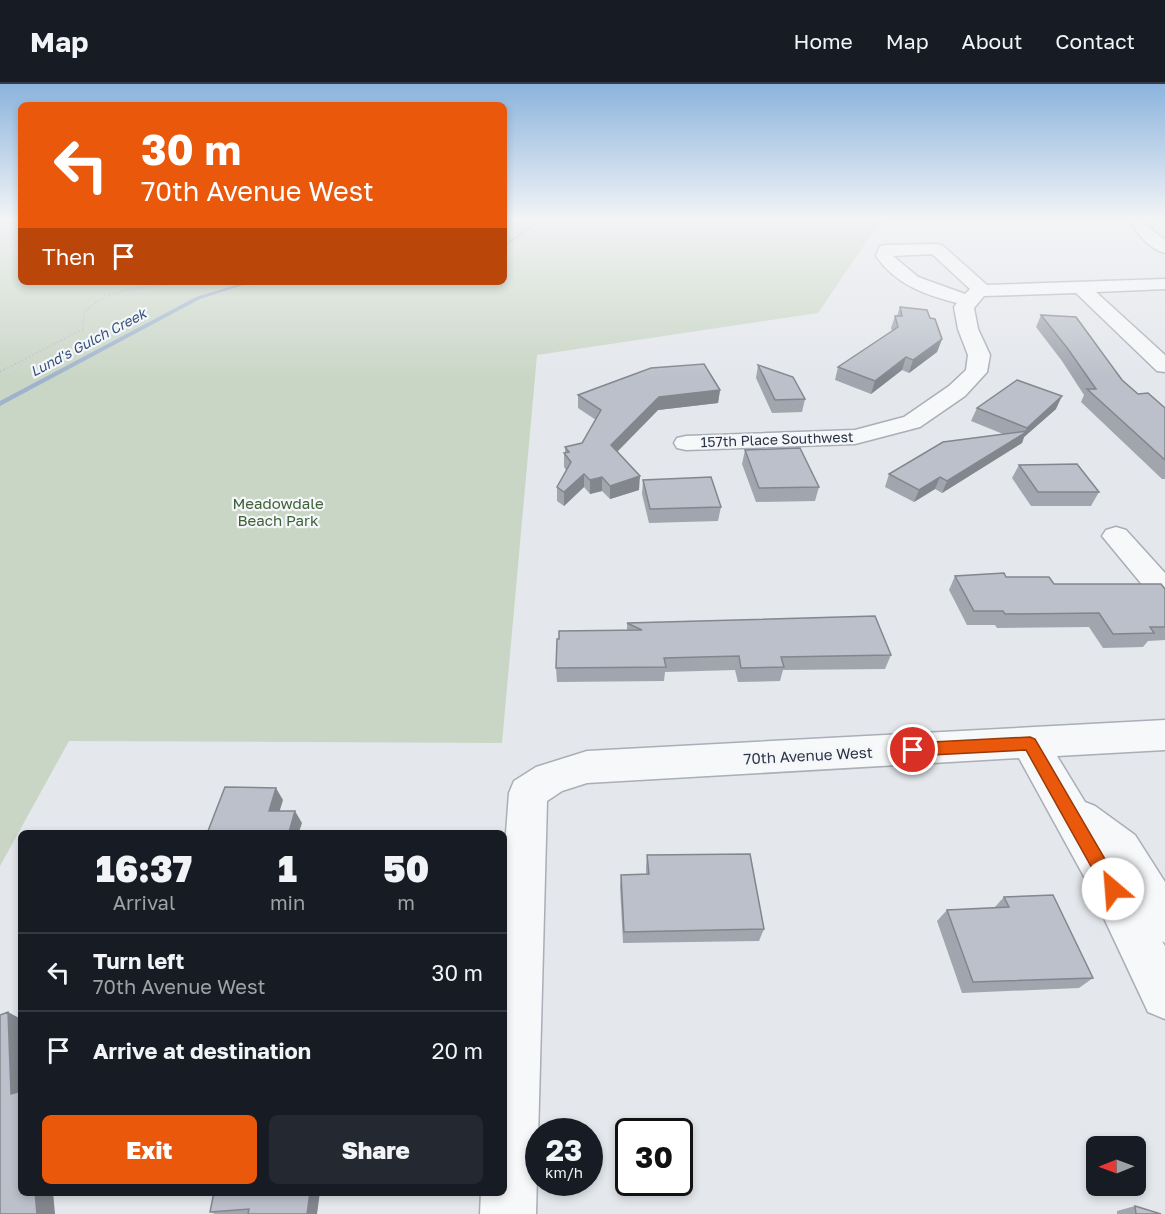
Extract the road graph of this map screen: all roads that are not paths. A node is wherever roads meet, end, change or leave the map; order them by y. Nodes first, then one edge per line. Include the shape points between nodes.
1 (1165, 284) edge
2 (1080, 288) junction
3 (1165, 366) edge
4 (686, 443) dead end
5 (1116, 536) dead end
6 (1165, 592) edge
7 (1165, 735) edge
8 (1030, 743) junction
9 (1068, 808) junction
10 (1165, 921) edge
11 (1165, 995) edge
12 (507, 1214) edge

1 - 2 street
2 - 3 street
2 - 4 street, 157th Place Southwest via 977,294 964,307 979,355 976,372 957,391 912,422 855,437
5 - 6 street
7 - 8 street, 70th Avenue West
8 - 9 street
8 - 12 street, 70th Avenue West via 587,767 550,778 528,793
9 - 10 street via 1120,848
9 - 11 street

